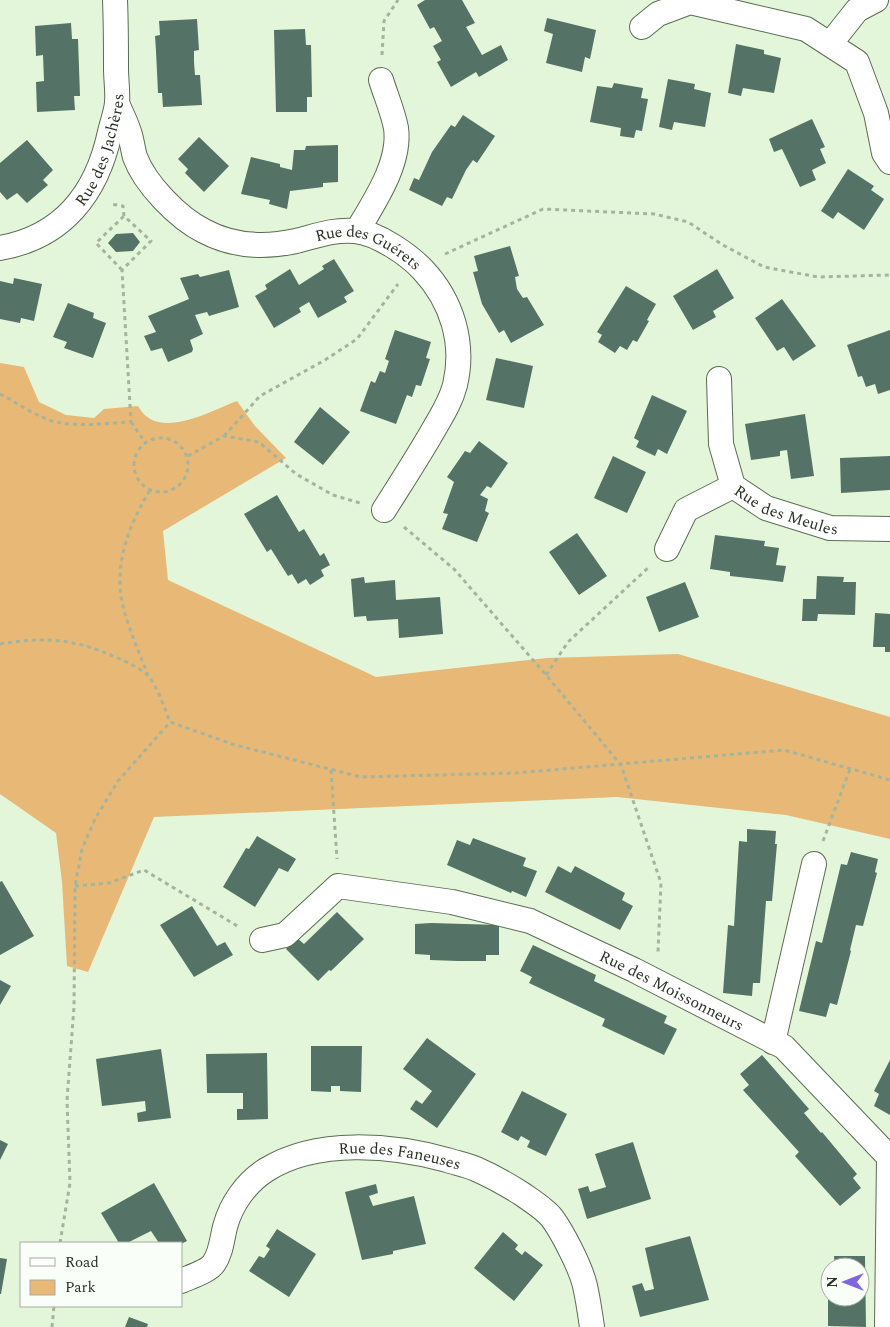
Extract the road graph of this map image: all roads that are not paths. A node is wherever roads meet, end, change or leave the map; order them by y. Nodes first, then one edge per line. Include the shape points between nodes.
1 (115, 0) edge
2 (876, 0) edge
3 (642, 27) dead end
4 (830, 44) junction
5 (381, 80) road end
6 (117, 103) junction
7 (890, 162) edge
8 (357, 231) junction
9 (0, 248) edge
10 (720, 379) dead end
11 (733, 486) junction
12 (384, 510) road end
13 (890, 529) edge
14 (667, 549) road end
15 (814, 864) road end
16 (262, 940) road end
17 (773, 1042) junction
18 (889, 1157) edge
19 (182, 1281) edge
20 (592, 1327) edge
21 (887, 1327) edge

1 - 6 street, Rue des Jachères
2 - 4 street via 856,10
3 - 4 street via 658,14 690,2 806,29
4 - 7 street via 858,62 876,113 884,153
5 - 8 street via 396,127 397,145 380,192
6 - 8 street, Rue des Guérets via 130,134 135,157 145,175 171,207 202,230 244,244 273,244 326,232
6 - 9 street, Rue des Jachères via 106,152 83,199 53,228 30,240
8 - 12 street, Rue des Guérets via 381,238 419,265 436,283 448,305 457,334 455,385 447,407
10 - 11 street, Rue des Meules via 721,444
11 - 13 street, Rue des Meules via 766,508 830,528
11 - 14 street via 686,510
15 - 17 street
16 - 17 street, Rue des Moissonneurs via 285,935 338,886 452,902 530,921
17 - 18 street, Rue des Moissonneurs via 784,1047
18 - 21 street, Rue des Moissonneurs
19 - 20 street, Rue des Faneuses via 214,1264 230,1210 265,1170 317,1151 385,1148 474,1168 508,1185 551,1217 585,1284

